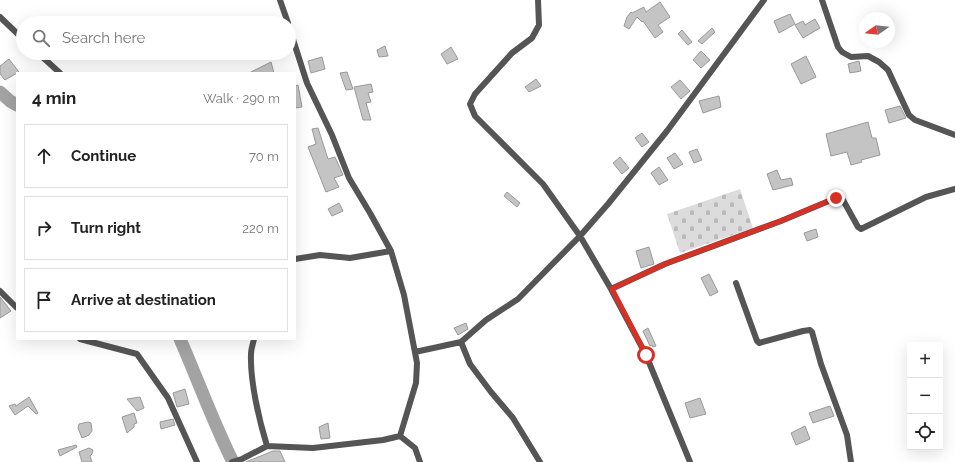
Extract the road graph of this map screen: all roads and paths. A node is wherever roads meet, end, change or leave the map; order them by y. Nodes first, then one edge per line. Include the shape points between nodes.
1 (280, 0) edge
2 (538, 0) edge
3 (764, 0) edge
4 (822, 0) edge
5 (286, 16) edge
6 (0, 17) edge
7 (16, 32) edge
8 (296, 49) edge
9 (46, 60) edge
10 (59, 72) edge
11 (955, 135) edge
12 (955, 189) edge
13 (580, 236) junction
14 (390, 250) junction
15 (296, 259) edge
16 (736, 283) dead end
17 (612, 289) junction
18 (0, 291) edge
19 (16, 307) edge
20 (84, 340) edge
21 (254, 340) edge
22 (461, 342) junction
23 (415, 352) junction
24 (400, 436) junction
25 (267, 446) junction
26 (197, 462) edge
27 (232, 462) edge
28 (420, 462) edge
29 (540, 462) edge
30 (690, 462) edge
31 (851, 462) edge

1 - 5 street
2 - 13 street via 539,25 532,38 512,53 475,94 470,104 475,116 543,184
3 - 13 street via 667,131
4 - 11 street via 842,52 852,57 868,56 879,62 888,70 909,115 915,120
6 - 7 street
8 - 14 street via 307,83 349,178
9 - 10 street
12 - 17 street via 926,197 861,229 843,200 836,198 665,264
13 - 17 street
13 - 22 street via 518,299 486,320
14 - 15 street via 350,258 320,255
14 - 23 street via 404,295
16 - 31 street via 759,343 803,331 812,332 847,435
17 - 30 street via 646,355
18 - 19 street
20 - 26 street via 137,354 168,398
21 - 25 street via 251,353 253,379 260,424
22 - 23 street
22 - 29 street via 470,364 513,418
23 - 24 street via 416,383
24 - 25 street via 313,448
24 - 28 street via 415,448
25 - 27 street

